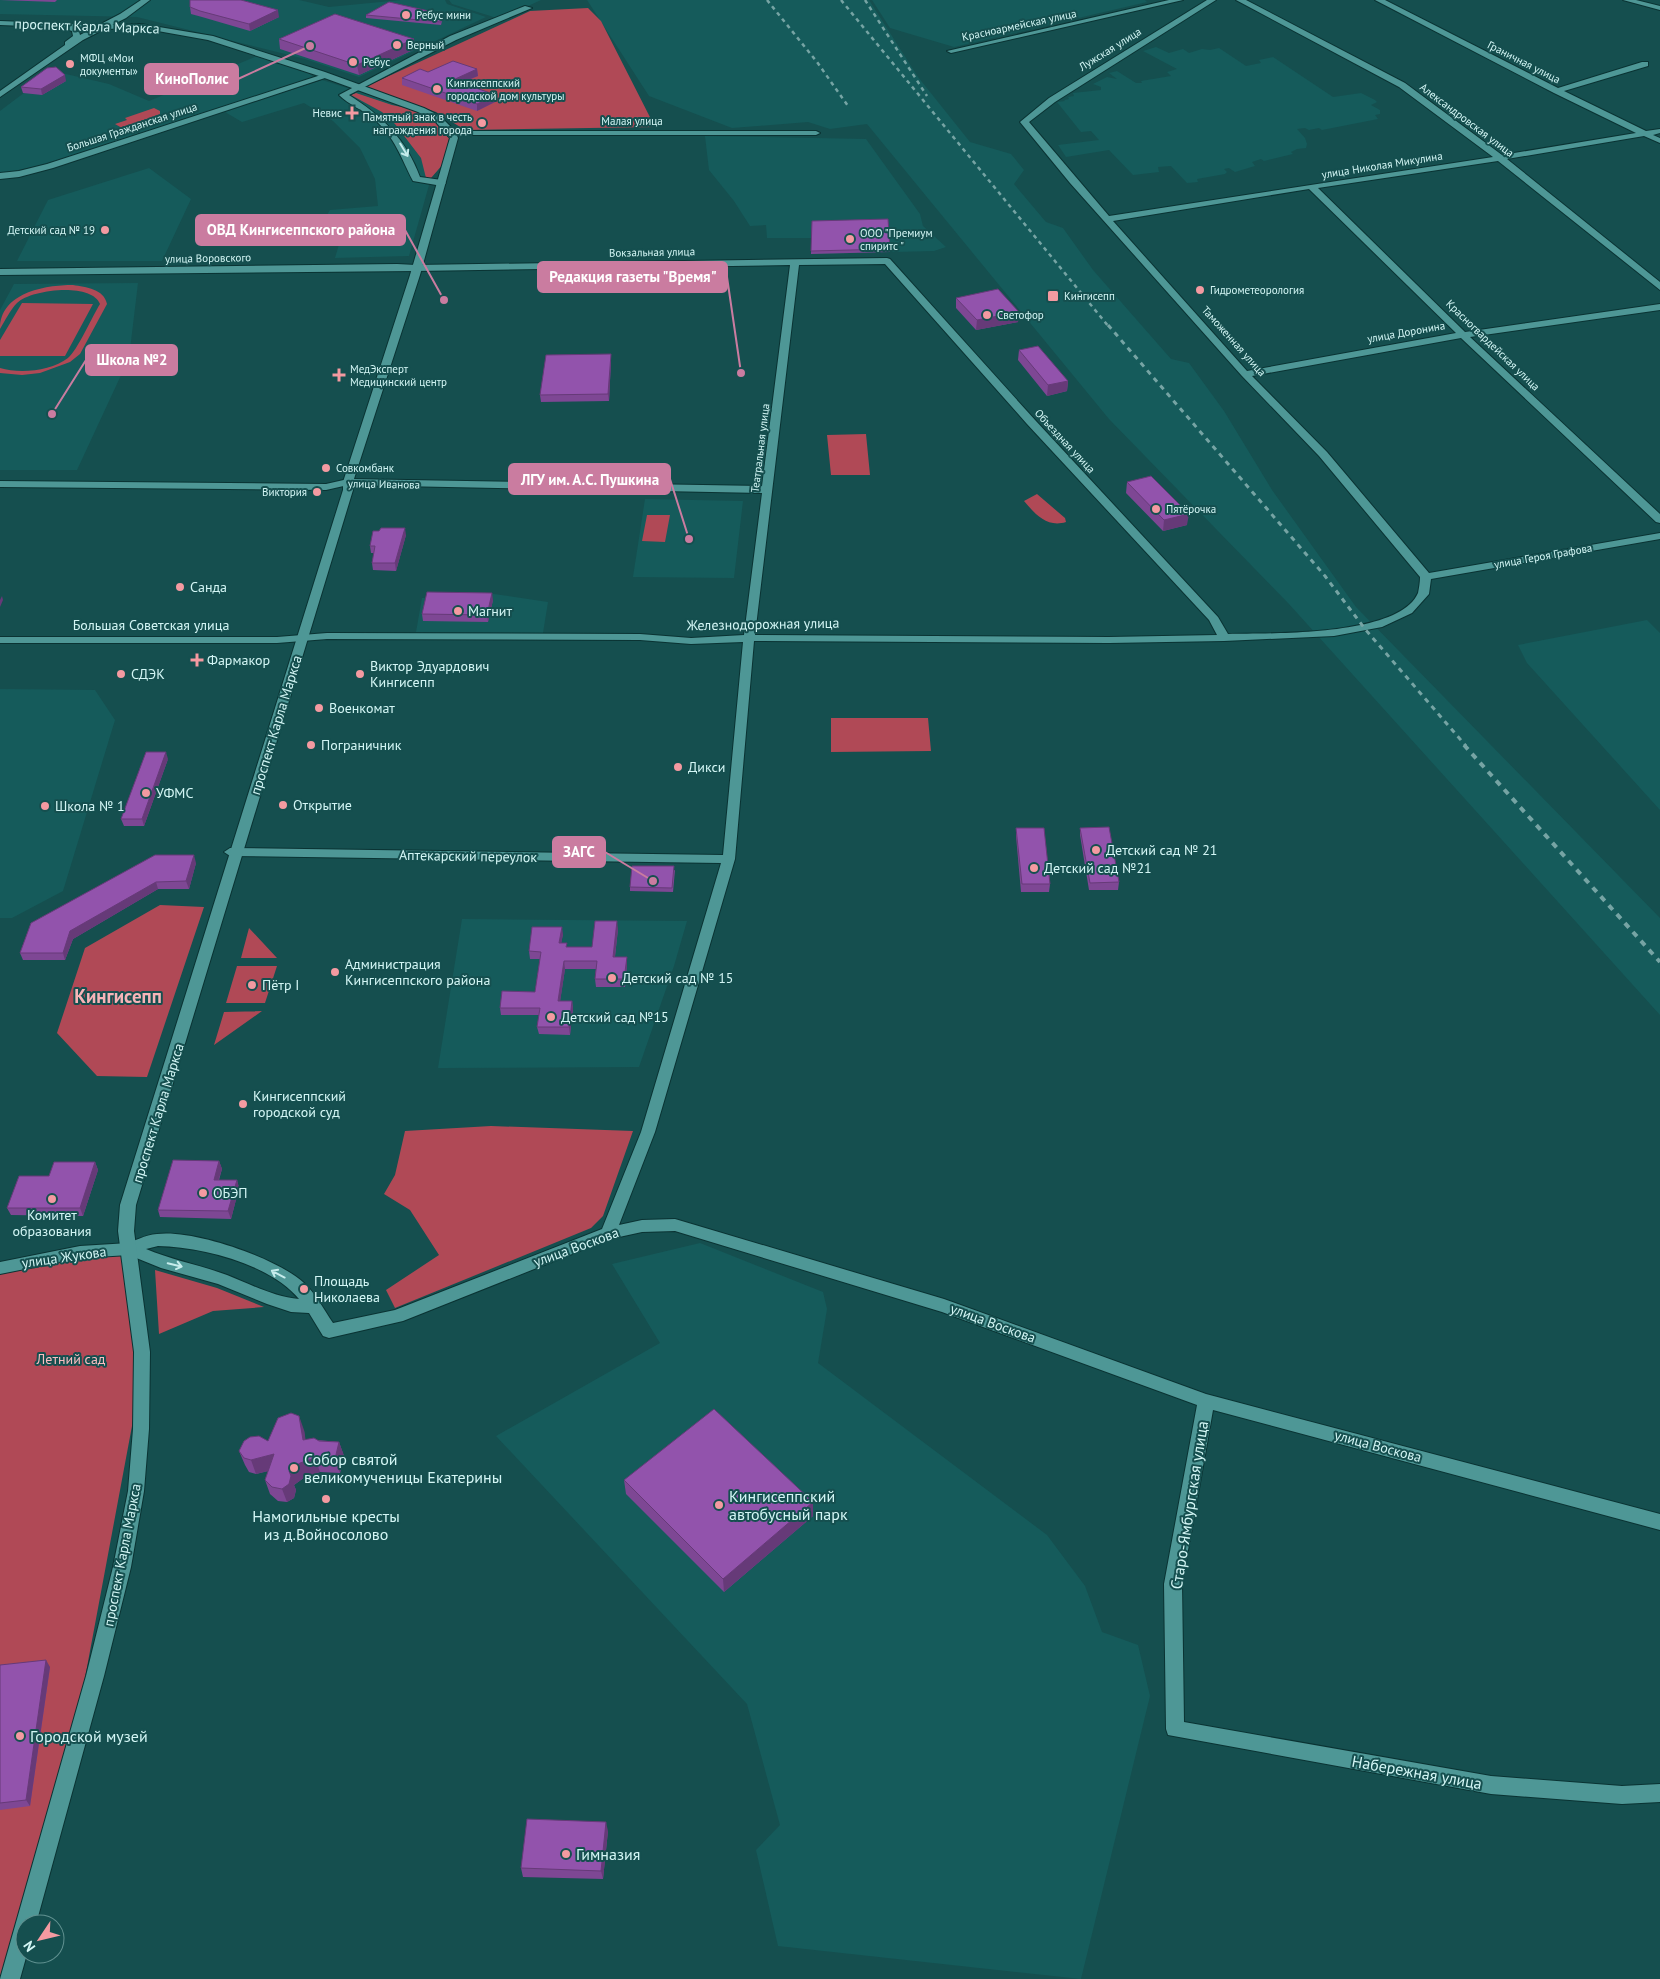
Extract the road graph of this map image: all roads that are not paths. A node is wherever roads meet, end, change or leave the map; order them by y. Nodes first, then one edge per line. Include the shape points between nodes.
1 (146, 0) edge
2 (1179, 0) edge
3 (1212, 0) edge
4 (1240, 0) edge
5 (1380, 0) edge
6 (1628, 0) edge
7 (528, 8) dead end
8 (1660, 8) edge
9 (0, 23) edge
10 (66, 26) junction
11 (101, 28) junction
12 (952, 51) dead end
13 (1644, 64) dead end
14 (325, 76) junction
15 (358, 88) junction
16 (0, 90) edge
17 (1557, 91) junction
18 (0, 95) edge
19 (1024, 122) joint
20 (1660, 131) edge
21 (449, 133) junction
22 (816, 133) dead end
23 (1644, 134) junction
24 (1660, 141) edge
25 (1500, 158) junction
26 (0, 176) edge
27 (440, 183) junction
28 (1311, 186) junction
29 (1107, 219) junction
30 (888, 261) joint
31 (795, 262) junction
32 (414, 268) junction
33 (0, 272) edge
34 (1660, 288) edge
35 (1660, 307) edge
36 (1463, 335) junction
37 (1245, 374) junction
38 (345, 483) junction
39 (0, 484) edge
40 (768, 490) junction
41 (1660, 520) edge
42 (1660, 536) edge
43 (1426, 577) junction
44 (299, 638) junction
45 (749, 638) junction
46 (1224, 638) junction
47 (0, 640) edge
48 (234, 852) junction
49 (730, 859) junction
50 (608, 1233) junction
51 (129, 1249) junction
52 (0, 1268) edge
53 (313, 1307) junction
54 (1206, 1400) junction
55 (1660, 1522) edge
56 (1175, 1730) joint
57 (1660, 1793) edge
58 (29, 1914) edge

1 - 11 street
2 - 12 street, Красноармейская улица
3 - 19 street, Лужская улица via 1052,100
4 - 25 street, Александровская улица via 1402,85
5 - 17 street, Граничная улица
6 - 8 street
7 - 15 street via 453,38
9 - 10 street
9 - 11 street, проспект Карла Маркса
10 - 11 street
10 - 16 street via 75,30 77,37
11 - 14 street via 150,28 191,35
11 - 18 street via 80,38
13 - 17 street
14 - 15 street
14 - 26 street, Большая Гражданская улица via 50,166
15 - 21 street via 416,110
15 -> 27 street via 343,95 377,117 398,140 412,164 416,179
17 - 23 street, Граничная улица
19 - 29 street, Таможенная улица
20 - 23 street, улица Николая Микулина
21 - 22 street, Малая улица
21 - 27 street, проспект Карла Маркса
23 - 24 street, Граничная улица
23 - 25 street, улица Николая Микулина
25 - 28 street, улица Николая Микулина
25 - 34 street, Александровская улица
27 - 32 street, проспект Карла Маркса
28 - 29 street, улица Николая Микулина
28 - 36 street, Красногвардейская улица
29 - 37 street, Таможенная улица
30 - 31 street, Вокзальная улица
30 - 46 street, Объездная улица via 1031,422 1214,619
31 - 32 street, Вокзальная улица
31 - 40 street, Театральная улица
32 - 33 street, улица Воровского
32 - 38 street, проспект Карла Маркса
35 - 36 street, улица Доронина
36 - 37 street, улица Доронина
36 - 41 street, Красногвардейская улица
37 - 43 street, Таможенная улица via 1323,454
38 - 39 street, улица Иванова via 326,487
38 - 40 street, улица Иванова
38 - 44 street, проспект Карла Маркса via 348,490
40 - 45 street, Театральная улица
42 - 43 street, улица Героя Графова
43 - 46 street, Железнодорожная улица via 1423,594 1408,611 1378,625 1334,633
44 - 45 street, Железнодорожная улица via 640,637 691,641
44 - 47 street, Большая Советская улица
44 - 48 street, проспект Карла Маркса
45 - 46 street, Железнодорожная улица
45 - 49 street
48 - 49 street, Аптекарский переулок
48 - 51 street, проспект Карла Маркса via 128,1205
49 - 50 street via 648,1132
50 - 53 street, улица Воскова via 397,1316 329,1331
50 - 54 street, улица Воскова via 642,1226 675,1225 944,1306
51 - 52 street, улица Жукова via 80,1252
51 -> 53 street via 161,1262 222,1278 267,1298
53 -> 51 street via 292,1282 278,1272 236,1255 195,1244 158,1240
51 - 58 street, проспект Карла Маркса via 142,1352 136,1490 122,1568 95,1676
54 - 55 street, улица Воскова
54 - 56 street, Старо-Ямбургская улица via 1173,1584
56 - 57 street, Набережная улица via 1491,1785 1622,1795

